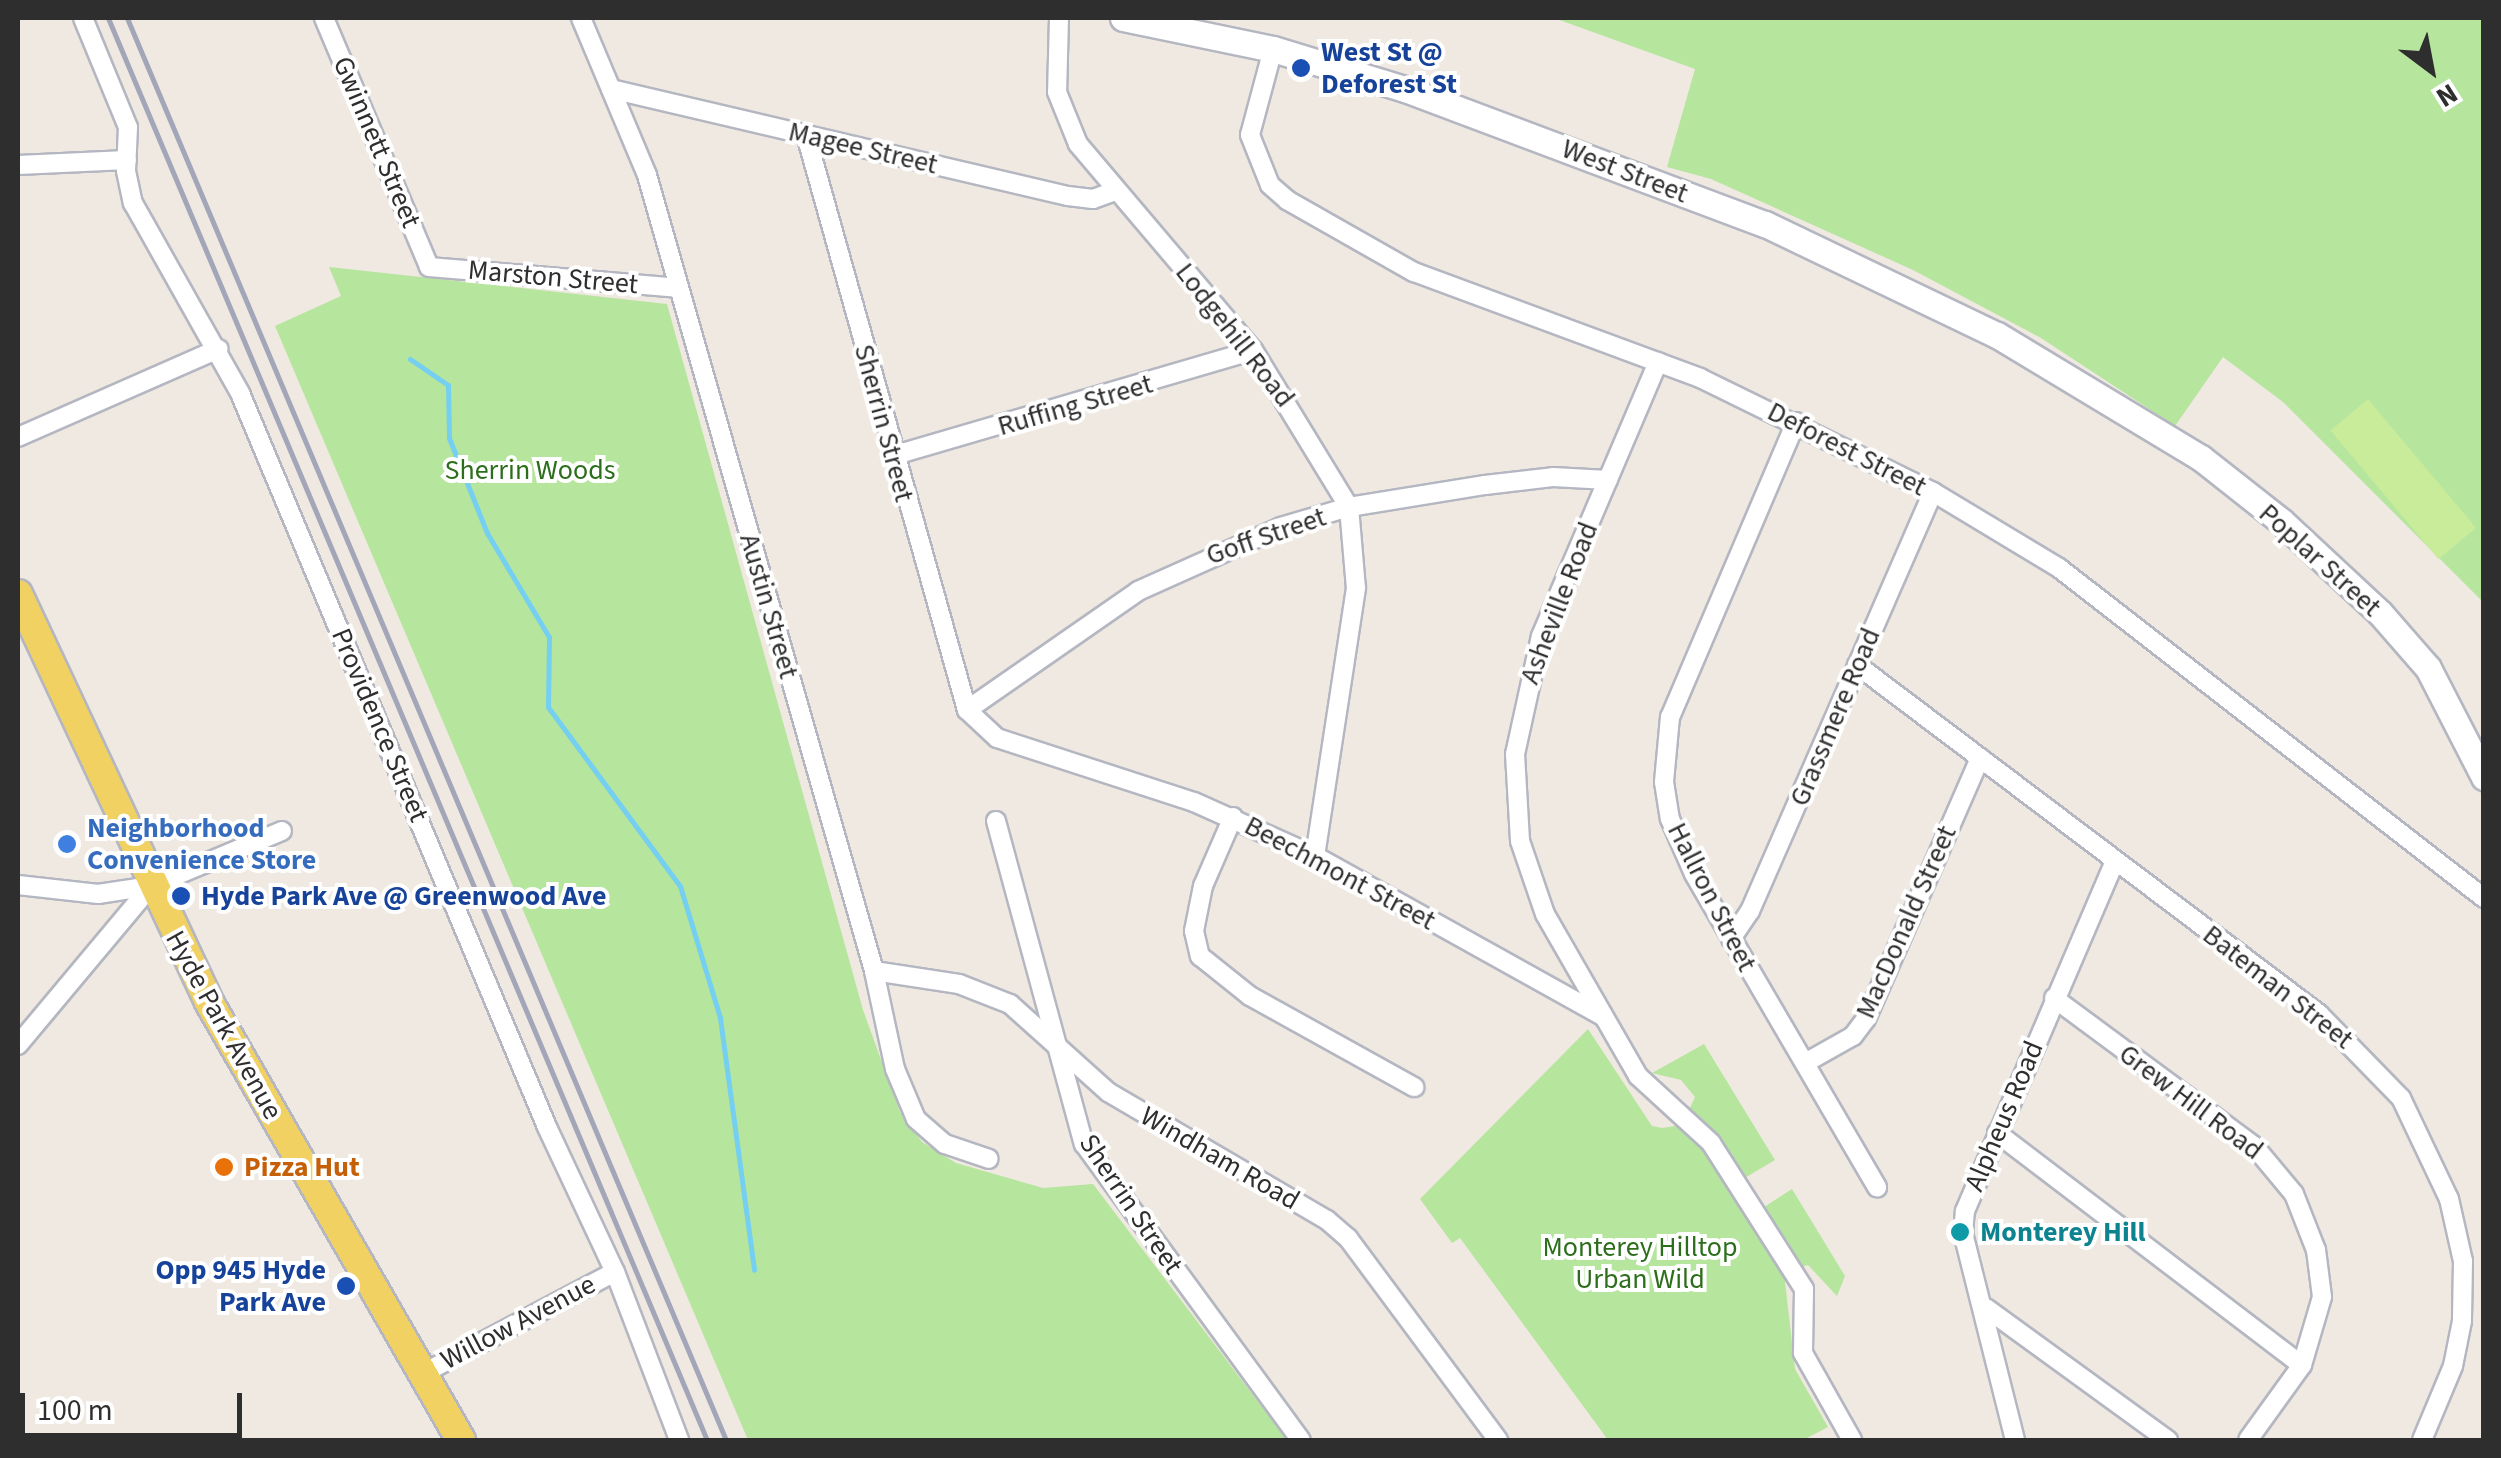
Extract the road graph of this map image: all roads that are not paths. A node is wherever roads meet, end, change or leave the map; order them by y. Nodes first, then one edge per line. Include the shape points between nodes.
1 (83, 18) edge
2 (324, 18) edge
3 (580, 18) edge
4 (1059, 18) edge
5 (1122, 18) edge
6 (1273, 49) junction
7 (611, 89) junction
8 (806, 135) junction
9 (127, 160) junction
10 (18, 165) edge
11 (1115, 192) junction
12 (430, 268) joint
13 (678, 288) junction
14 (218, 349) junction
15 (1253, 350) junction
16 (1658, 362) junction
17 (2100, 394) joint
18 (1796, 422) junction
19 (18, 436) edge
20 (894, 455) junction
21 (1608, 480) junction
22 (1933, 492) junction
23 (1349, 507) junction
24 (18, 594) edge
25 (1857, 665) junction
26 (967, 710) junction
27 (1980, 758) junction
28 (2484, 777) edge
29 (1234, 818) junction
30 (996, 821) dead end
31 (282, 831) dead end
32 (1315, 856) junction
33 (2115, 861) junction
34 (18, 885) edge
35 (151, 886) junction
36 (98, 894) junction
37 (2484, 898) edge
38 (114, 928) junction
39 (1731, 939) junction
40 (874, 970) junction
41 (2054, 998) junction
42 (1602, 1016) junction
43 (1054, 1044) junction
44 (18, 1045) edge
45 (1806, 1063) junction
46 (1414, 1087) dead end
47 (1997, 1133) junction
48 (990, 1159) dead end
49 (1877, 1186) dead end
50 (615, 1272) junction
51 (1986, 1308) junction
52 (2302, 1365) junction
53 (422, 1374) junction
54 (461, 1440) edge
55 (679, 1440) edge
56 (1300, 1440) edge
57 (1498, 1440) edge
58 (1852, 1440) edge
59 (2015, 1440) edge
60 (2168, 1440) edge
61 (2248, 1440) edge
62 (2422, 1440) edge

1 - 9 street, Providence Street via 128,126
2 - 12 street, Gwinnett Street
3 - 7 street, Austin Street
4 - 11 street, Lodgehill Road via 1054,62 1065,116
5 - 6 street, West Street
6 - 16 street, Deforest Street via 1250,136 1270,185 1287,200 1414,272
6 - 17 street, West Street via 1405,88 1764,224 1934,300
7 - 8 street, Magee Street
7 - 13 street, Austin Street via 647,176
8 - 11 street, Magee Street via 1068,196 1093,199
8 - 20 street, Sherrin Street
9 - 10 street
9 - 14 street, Providence Street via 133,202
11 - 15 street, Lodgehill Road
12 - 13 street, Marston Street
13 - 40 street, Austin Street
14 - 19 street
14 - 50 street, Providence Street via 386,733 547,1127
15 - 20 street, Ruffing Street
15 - 23 street, Lodgehill Road
16 - 18 street, Deforest Street
16 - 21 street, Asheville Road
17 - 28 street, Poplar Street via 2202,458 2380,613 2428,668
18 - 22 street, Deforest Street
18 - 39 street, Hallron Street via 1670,716 1664,750 1670,819
20 - 26 street, Sherrin Street
21 - 23 street, Goff Street via 1552,476
21 - 42 street, Asheville Road via 1541,636 1515,754 1515,815 1526,866
22 - 25 street, Grassmere Road
22 - 37 street, Deforest Street via 2059,568
23 - 26 street, Goff Street via 1189,564 1075,630
23 - 32 street, Lodgehill Road via 1356,588
24 - 35 main road, Hyde Park Avenue
25 - 27 street, Bateman Street
25 - 39 street, Grassmere Road via 1750,911
26 - 29 street, Beechmont Street via 997,738
27 - 33 street, Bateman Street
27 - 45 street, MacDonald Street via 1866,1018 1853,1036
29 - 32 street, Beechmont Street
29 - 46 street via 1202,886 1194,930 1200,956 1250,996
30 - 43 street, Sherrin Street
31 - 35 street
32 - 42 street, Beechmont Street
33 - 41 street, Alpheus Road
33 - 62 street, Bateman Street via 2369,1058 2426,1141 2449,1198 2463,1261 2453,1366
34 - 36 street
35 - 36 street
35 - 38 street
35 - 53 main road, Hyde Park Avenue via 209,1002
36 - 38 street
38 - 44 street
39 - 45 street, Hallron Street
40 - 43 street, Windham Road via 981,990 1010,1004
40 - 48 street, Austin Street via 896,1069 916,1119 945,1144
41 - 47 street, Alpheus Road
41 - 52 street, Grew Hill Road via 2254,1146 2294,1194 2316,1250 2322,1297
42 - 58 street, Beechmont Street via 1642,1082 1717,1152 1804,1289 1803,1353
43 - 56 street, Sherrin Street via 1089,1153
43 - 57 street, Windham Road via 1124,1102 1348,1238
45 - 49 street, Hallron Street
47 - 51 street, Alpheus Road via 1963,1232
47 - 52 street
50 - 53 street, Willow Avenue
50 - 55 street, Providence Street
51 - 59 street, Alpheus Road
51 - 60 street
52 - 61 street, Grew Hill Road
53 - 54 main road, Hyde Park Avenue

